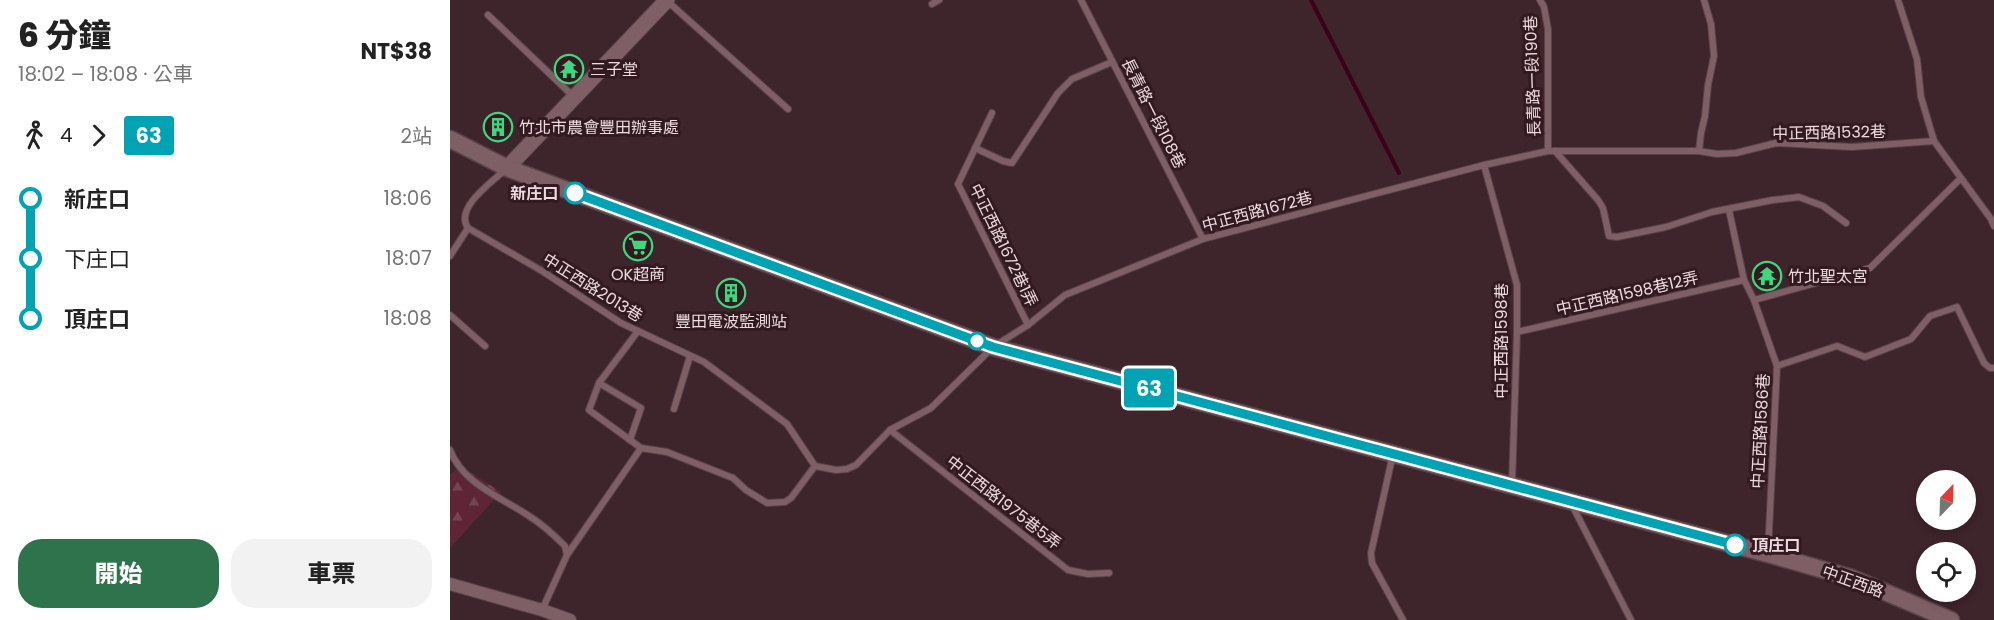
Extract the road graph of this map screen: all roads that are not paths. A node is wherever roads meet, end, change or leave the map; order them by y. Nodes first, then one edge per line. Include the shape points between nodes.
1 (666, 0) edge
2 (939, 0) edge
3 (1081, 0) edge
4 (1540, 0) edge
5 (1704, 0) edge
6 (1898, 0) edge
7 (932, 4) dead end
8 (488, 15) dead end
9 (1112, 62) junction
10 (574, 98) junction
11 (788, 109) dead end
12 (992, 113) dead end
13 (450, 139) edge
14 (1934, 141) junction
15 (975, 148) junction
16 (1552, 151) junction
17 (1699, 151) junction
18 (1484, 165) junction
19 (507, 168) junction
20 (1961, 178) junction
21 (1729, 210) junction
22 (1993, 221) edge
23 (1846, 223) dead end
24 (468, 228) junction
25 (1203, 239) junction
26 (450, 256) edge
27 (1744, 280) junction
28 (1754, 300) junction
29 (450, 315) edge
30 (1028, 325) junction
31 (638, 331) junction
32 (1517, 332) junction
33 (484, 346) dead end
34 (993, 347) junction
35 (690, 356) junction
36 (1777, 366) junction
37 (1994, 368) edge
38 (599, 383) junction
39 (674, 409) dead end
40 (890, 430) junction
41 (630, 440) junction
42 (641, 448) junction
43 (450, 450) edge
44 (1393, 453) junction
45 (815, 466) junction
46 (1512, 484) junction
47 (1570, 502) junction
48 (1768, 554) junction
49 (567, 555) junction
50 (1109, 573) dead end
51 (450, 584) edge
52 (542, 610) junction
53 (570, 620) edge
54 (1402, 620) edge
55 (1631, 620) edge
56 (1951, 620) edge

1 - 10 street
1 - 11 lane
2 - 7 lane
3 - 9 lane, 長青路一段108巷
4 - 16 lane, 長青路一段190巷 via 1548,29
5 - 17 lane via 1712,24 1714,56
6 - 14 lane via 1917,59 1921,97
8 - 10 lane
9 - 15 lane via 1072,79 1058,93 1012,163
9 - 25 lane, 長青路一段108巷
10 - 19 street
12 - 15 lane, 中正西路1672巷1弄
13 - 19 main road, 中正西路
14 - 17 lane, 中正西路1532巷 via 1852,147 1776,143 1736,153
14 - 20 lane
15 - 30 lane, 中正西路1672巷1弄 via 958,184
16 - 17 lane, 中正西路1532巷
16 - 18 lane, 中正西路1672巷
16 - 21 lane via 1598,200 1609,236 1666,227
18 - 25 lane, 中正西路1672巷
18 - 32 lane, 中正西路1598巷 via 1517,285
19 - 24 lane via 469,204 464,212
19 - 34 main road, 中正西路
20 - 22 lane
20 - 28 lane via 1870,268
21 - 23 lane via 1798,197 1823,206
21 - 27 lane, 中正西路1586巷
24 - 26 lane
24 - 31 lane, 中正西路2013巷
25 - 30 lane, 中正西路1672巷 via 1065,295
27 - 28 lane, 中正西路1586巷
27 - 32 lane, 中正西路1598巷12弄
28 - 36 lane, 中正西路1586巷
29 - 33 lane
30 - 34 lane, 中正西路1672巷
31 - 35 lane, 中正西路2013巷
31 - 38 lane
32 - 46 lane, 中正西路1598巷
34 - 40 lane, 中正西路1672巷 via 931,408
34 - 44 main road, 中正西路
35 - 39 lane
35 - 45 lane, 中正西路2013巷 via 704,362 787,424
36 - 37 lane via 1838,346 1865,357 1911,339 1930,316 1957,307 1984,363
36 - 48 lane, 中正西路1586巷
38 - 41 lane via 589,410
38 - 41 lane via 641,408
40 - 45 lane, 中正西路1672巷 via 856,465 836,470
40 - 50 lane, 中正西路1975巷5弄 via 1068,570
41 - 42 lane
42 - 45 lane via 667,452 733,478 767,503 791,498
42 - 49 lane
43 - 49 lane via 472,480 531,517 566,546
44 - 46 main road, 中正西路
44 - 54 lane via 1371,553 1372,563
46 - 47 main road, 中正西路
47 - 48 main road, 中正西路
47 - 55 lane
48 - 56 main road, 中正西路 via 1852,578
49 - 52 lane
51 - 52 street
52 - 53 street

